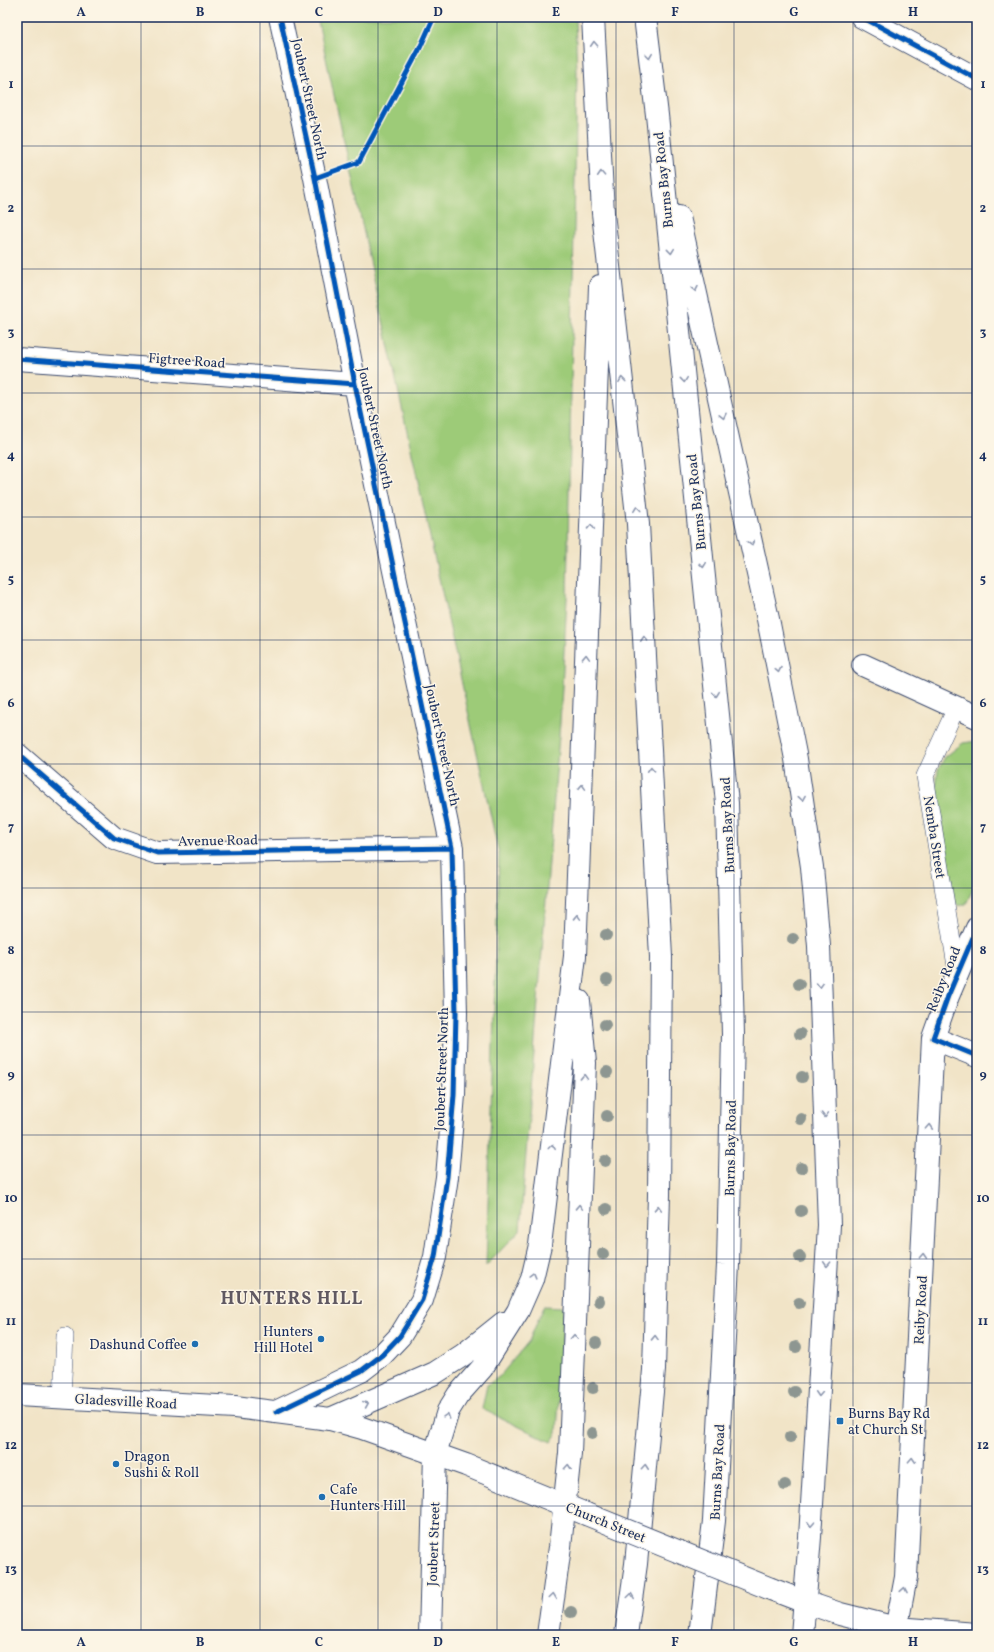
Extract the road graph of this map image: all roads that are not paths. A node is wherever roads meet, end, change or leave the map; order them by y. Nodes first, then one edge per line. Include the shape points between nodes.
1 (280, 17) edge
2 (593, 17) edge
3 (645, 17) edge
4 (862, 17) edge
5 (977, 79) edge
6 (656, 115) junction
7 (602, 213) junction
8 (17, 359) edge
9 (355, 384) junction
10 (863, 665) dead end
11 (956, 708) junction
12 (977, 717) edge
13 (17, 754) edge
14 (452, 848) junction
15 (977, 928) edge
16 (575, 956) junction
17 (957, 972) junction
18 (933, 1038) junction
19 (977, 1056) edge
20 (518, 1311) junction
21 (65, 1336) dead end
22 (17, 1395) edge
23 (62, 1398) junction
24 (234, 1407) joint
25 (276, 1412) junction
26 (330, 1419) junction
27 (435, 1454) junction
28 (564, 1506) junction
29 (805, 1602) junction
30 (896, 1631) edge
31 (977, 1634) edge
32 (430, 1635) edge
33 (548, 1635) edge
34 (626, 1635) edge
35 (700, 1635) edge
36 (802, 1635) edge

1 - 9 main road, Joubert Street North via 315,178
7 -> 2 main road
3 -> 6 main road, Burns Bay Road
4 - 5 main road
6 -> 29 main road via 770,627 796,759 812,867 819,946 829,1225
6 -> 35 main road, Burns Bay Road via 727,803 733,1034 728,1265 714,1521
16 -> 7 main road
34 -> 7 main road via 636,1564 654,1370 659,1195 661,957 638,524
8 - 9 main road, Figtree Road
9 - 14 main road, Joubert Street North
10 - 11 main road
11 - 12 main road
11 - 17 lane, Nemba Street via 925,776
13 - 14 main road, Avenue Road via 114,838 157,853
14 - 25 main road, Joubert Street North via 456,1013 454,1095 447,1177 435,1257 422,1300 400,1336 382,1355 361,1370
15 - 17 main road, Reiby Road
20 -> 16 main road, Joubert Street via 532,1280 540,1245
28 -> 16 main road via 570,1453 585,1063
17 - 18 main road, Reiby Road
18 - 19 main road
30 -> 18 main road, Reiby Road via 906,1569
26 -> 20 main road via 435,1373 462,1356
27 -> 20 main road, Joubert Street via 448,1411 458,1395 482,1368
21 - 23 lane
22 - 23 main road, Gladesville Road
23 - 24 main road, Gladesville Road
24 - 25 main road, Church Street
25 - 26 main road, Church Street
26 - 27 main road, Church Street
27 - 28 main road, Church Street
27 - 32 main road, Joubert Street
28 - 29 main road, Church Street, bridge
33 -> 28 main road
29 - 30 main road, Church Street
29 - 36 main road
30 - 31 main road, Church Street

